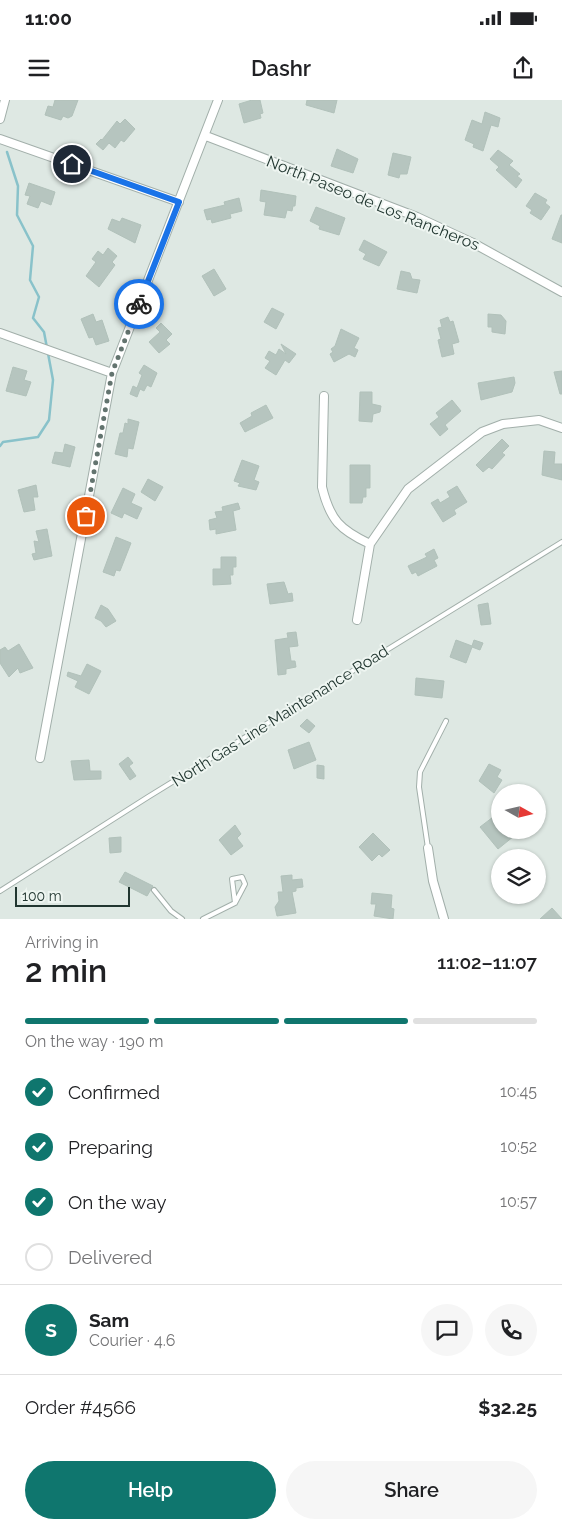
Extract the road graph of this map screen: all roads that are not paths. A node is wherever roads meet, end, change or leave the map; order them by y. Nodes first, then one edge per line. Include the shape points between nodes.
1 (6, 100) edge
2 (218, 100) edge
3 (0, 119) edge
4 (206, 136) junction
5 (0, 138) edge
6 (179, 202) junction
7 (562, 292) edge
8 (0, 333) edge
9 (112, 373) junction
10 (324, 396) dead end
11 (562, 428) edge
12 (562, 542) edge
13 (370, 544) junction
14 (357, 620) dead end
15 (446, 721) dead end
16 (40, 758) dead end
17 (428, 848) joint
18 (154, 890) dead end
19 (0, 891) edge
20 (236, 903) junction
21 (182, 919) edge
22 (203, 919) edge
23 (444, 919) edge

1 - 3 street
2 - 4 street
4 - 6 street
4 - 7 street, North Paseo de Los Rancheros via 417,217 473,243
5 - 6 street
6 - 9 street
8 - 9 street
9 - 16 street
10 - 13 street via 322,487 325,500 335,522 346,532
11 - 13 street via 539,420 502,424 482,432 408,489
12 - 19 lane, North Gas Line Maintenance Road
13 - 14 street
15 - 17 lane via 420,772 419,787
17 - 23 street
18 - 21 lane
20 - 20 lane via 245,884 242,877 232,879
20 - 22 lane

